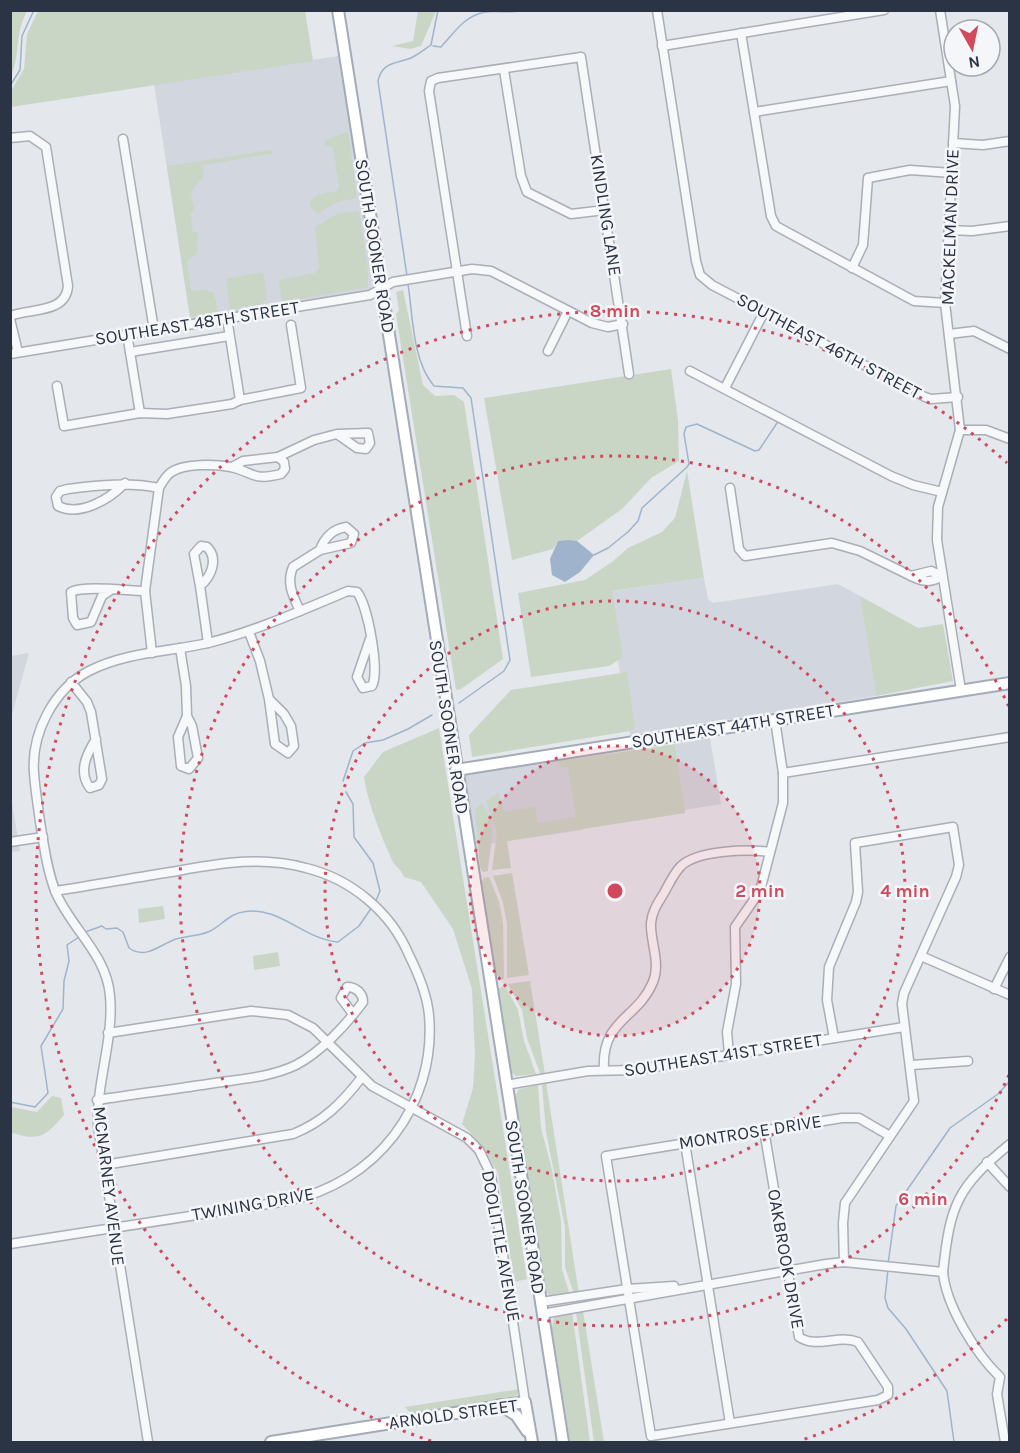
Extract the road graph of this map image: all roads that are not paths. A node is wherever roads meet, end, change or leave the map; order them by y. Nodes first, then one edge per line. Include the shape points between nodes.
1 (338, 10) edge
2 (657, 10) edge
3 (884, 10) edge
4 (940, 10) edge
5 (741, 33) junction
6 (662, 45) junction
7 (504, 70) junction
8 (951, 81) junction
9 (754, 112) junction
10 (10, 138) edge
11 (123, 139) dead end
12 (1010, 141) edge
13 (953, 143) junction
14 (952, 173) junction
15 (605, 210) junction
16 (1010, 226) edge
17 (949, 230) junction
18 (852, 268) junction
19 (457, 271) junction
20 (381, 288) junction
21 (945, 303) junction
22 (568, 311) junction
23 (764, 312) junction
24 (10, 318) edge
25 (226, 318) junction
26 (623, 324) junction
27 (291, 325) dead end
28 (154, 330) junction
29 (127, 334) junction
30 (950, 334) junction
31 (229, 336) junction
32 (467, 336) dead end
33 (1010, 349) edge
34 (548, 351) dead end
35 (14, 352) edge
36 (130, 352) junction
37 (690, 371) dead end
38 (629, 374) dead end
39 (57, 386) dead end
40 (725, 388) junction
41 (958, 397) junction
42 (240, 400) junction
43 (140, 413) junction
44 (960, 430) junction
45 (337, 434) dead end
46 (1010, 440) edge
47 (278, 457) junction
48 (232, 467) junction
49 (125, 483) junction
50 (159, 488) junction
51 (730, 488) dead end
52 (942, 492) junction
53 (320, 550) dead end
54 (925, 572) junction
55 (911, 576) junction
56 (942, 576) junction
57 (927, 581) junction
58 (200, 586) dead end
59 (111, 590) junction
60 (145, 591) junction
61 (300, 611) junction
62 (249, 632) junction
63 (370, 639) junction
64 (207, 643) junction
65 (180, 648) junction
66 (152, 652) junction
67 (71, 682) junction
68 (1010, 683) edge
69 (961, 690) junction
70 (268, 699) junction
71 (187, 716) junction
72 (775, 720) junction
73 (1010, 737) edge
74 (96, 740) junction
75 (456, 770) junction
76 (783, 773) junction
77 (42, 837) junction
78 (10, 842) edge
79 (771, 852) junction
80 (55, 891) junction
81 (921, 956) junction
82 (1010, 957) edge
83 (994, 989) junction
84 (1010, 995) edge
85 (353, 1014) dead end
86 (904, 1027) junction
87 (108, 1033) junction
88 (834, 1038) junction
89 (326, 1041) junction
90 (729, 1054) junction
91 (968, 1061) dead end
92 (912, 1065) junction
93 (604, 1070) junction
94 (362, 1077) junction
95 (506, 1085) junction
96 (97, 1100) junction
97 (411, 1108) junction
98 (764, 1130) junction
99 (890, 1136) junction
100 (685, 1143) junction
101 (1010, 1144) edge
102 (987, 1162) junction
103 (104, 1165) junction
104 (1010, 1187) edge
105 (114, 1228) junction
106 (10, 1244) edge
107 (844, 1262) junction
108 (786, 1270) junction
109 (943, 1272) junction
110 (707, 1283) junction
111 (627, 1289) junction
112 (629, 1300) junction
113 (541, 1308) junction
114 (1005, 1378) edge
115 (525, 1402) junction
116 (500, 1405) junction
117 (730, 1423) junction
118 (148, 1443) edge
119 (271, 1443) edge
120 (531, 1443) edge
121 (563, 1443) edge
122 (1005, 1443) edge

1 - 20 main road, SOUTH SOONER ROAD
2 - 6 street
3 - 5 street
4 - 8 street, MACKELMAN DRIVE
5 - 6 street
5 - 9 street
6 - 23 street, SOUTHEAST 46TH STREET via 696,261 704,280
7 - 15 street via 527,192 571,214
7 - 15 street, KINDLING LANE via 581,57
7 - 19 street via 431,81 429,91
8 - 9 street
8 - 13 street, MACKELMAN DRIVE via 955,106
9 - 18 street via 774,223 780,230
10 - 24 street via 30,136 40,140 47,153 68,286 61,303
11 - 28 street
12 - 13 street via 983,145
13 - 14 street, MACKELMAN DRIVE
14 - 17 street, MACKELMAN DRIVE
14 - 18 street via 909,170 868,178 863,245
15 - 26 street, KINDLING LANE
16 - 17 street
17 - 21 street, MACKELMAN DRIVE
18 - 21 street via 914,301
19 - 20 street, SOUTHEAST 48TH STREET
19 - 22 street, SOUTHEAST 48TH STREET via 491,271
19 - 32 street
20 - 25 street, SOUTHEAST 48TH STREET via 370,295
20 - 75 main road, SOUTH SOONER ROAD
21 - 30 street, MACKELMAN DRIVE
22 - 26 street, SOUTHEAST 48TH STREET via 600,326
22 - 34 street
23 - 40 street
23 - 41 street, SOUTHEAST 46TH STREET via 925,397
24 - 35 street
25 - 28 street, SOUTHEAST 48TH STREET
25 - 31 street
26 - 38 street, KINDLING LANE
27 - 42 street via 301,388
28 - 29 street, SOUTHEAST 48TH STREET
29 - 35 street, SOUTHEAST 48TH STREET
29 - 36 street
30 - 33 street via 974,331
30 - 41 street, MACKELMAN DRIVE
31 - 36 street
31 - 42 street
36 - 43 street
37 - 40 street
39 - 43 street via 64,426
40 - 52 street via 899,479
41 - 44 street, MACKELMAN DRIVE
42 - 43 street via 167,414
44 - 46 street via 986,430
44 - 52 street, MACKELMAN DRIVE
45 - 47 street
47 - 48 street via 243,461
47 - 48 street via 285,469 272,477 249,475
48 - 50 street via 175,470
49 - 49 street via 60,491 56,497 58,506 72,509 106,501
49 - 50 street
50 - 60 street
51 - 55 street via 739,549 745,556 832,543 860,551
52 - 56 street, MACKELMAN DRIVE via 937,531
53 - 61 street via 300,560 290,573 291,591
54 - 55 street
54 - 56 street
54 - 57 street
55 - 57 street
56 - 57 street
56 - 69 street, MACKELMAN DRIVE
58 - 64 street
59 - 59 street via 71,592 76,625 91,622 102,596
59 - 60 street
60 - 66 street
61 - 62 street, MCNARNEY AVENUE
61 - 63 street, MCNARNEY AVENUE via 348,591 357,592 366,609
62 - 64 street, MCNARNEY AVENUE
62 - 70 street
63 - 63 street via 375,679 372,686 363,688 357,677
64 - 65 street, MCNARNEY AVENUE
65 - 66 street, MCNARNEY AVENUE
65 - 71 street
66 - 67 street, MCNARNEY AVENUE via 115,659
67 - 74 street via 87,702
67 - 77 street, MCNARNEY AVENUE via 57,698 35,744 33,771
68 - 69 main road, SOUTHEAST 44TH STREET
69 - 72 main road, SOUTHEAST 44TH STREET
70 - 70 street via 291,726 294,746 288,753 275,744
71 - 71 street via 198,758 189,769 181,765 178,748
72 - 75 main road, SOUTHEAST 44TH STREET
72 - 76 street
73 - 76 street
74 - 74 street via 102,779 90,788 83,770
75 - 95 main road, SOUTH SOONER ROAD
76 - 79 street via 783,803
77 - 78 street
77 - 80 street, MCNARNEY AVENUE
79 - 90 street via 760,891 735,927 736,984 728,1032
79 - 93 street via 710,855 681,866 654,910 654,981 606,1040
80 - 87 street, MCNARNEY AVENUE via 101,964 110,995
80 - 97 street, TWINING DRIVE via 266,860 325,874 354,888 376,907 404,942 429,1012 428,1058
81 - 83 street
81 - 86 street via 904,993
81 - 88 street via 956,877 953,827 855,843 856,902 827,981
82 - 83 street
83 - 84 street
85 - 89 street
86 - 88 street, SOUTHEAST 41ST STREET
86 - 92 street
87 - 89 street, DOOLITTLE AVENUE via 270,1011 304,1022
87 - 96 street, MCNARNEY AVENUE
88 - 90 street, SOUTHEAST 41ST STREET
89 - 94 street, DOOLITTLE AVENUE
89 - 96 street via 305,1059 272,1074
90 - 93 street, SOUTHEAST 41ST STREET via 635,1070
91 - 92 street
92 - 99 street via 915,1101
93 - 95 street, SOUTHEAST 41ST STREET
94 - 97 street, DOOLITTLE AVENUE
94 - 103 street via 334,1110 293,1134
95 - 113 main road, SOUTH SOONER ROAD
96 - 103 street, MCNARNEY AVENUE
97 - 105 street, TWINING DRIVE via 402,1128 374,1159 341,1183 319,1193 287,1202
97 - 115 street, DOOLITTLE AVENUE via 467,1138 486,1162 496,1199
98 - 99 street, MONTROSE DRIVE via 852,1117 865,1120
98 - 100 street, MONTROSE DRIVE
98 - 108 street, OAKBROOK DRIVE
99 - 107 street via 845,1203
100 - 110 street
100 - 111 street, MONTROSE DRIVE via 606,1156
101 - 102 street
102 - 104 street
102 - 109 street via 957,1200 950,1217
103 - 105 street, MCNARNEY AVENUE
105 - 106 street, TWINING DRIVE
105 - 118 street, MCNARNEY AVENUE
107 - 108 street
107 - 109 street
108 - 110 street
108 - 117 street, OAKBROOK DRIVE via 799,1337 806,1342 858,1342 888,1387 888,1395 878,1400
109 - 114 street via 955,1313 982,1355
110 - 111 street
110 - 112 street
110 - 117 street
111 - 112 street
111 - 113 street
112 - 113 street
112 - 117 street via 651,1436
113 - 121 main road, SOUTH SOONER ROAD
114 - 122 street via 997,1394
115 - 116 main road, ARNOLD STREET
115 - 120 main road, ARNOLD STREET
116 - 119 main road, ARNOLD STREET
116 - 120 main road via 522,1420

